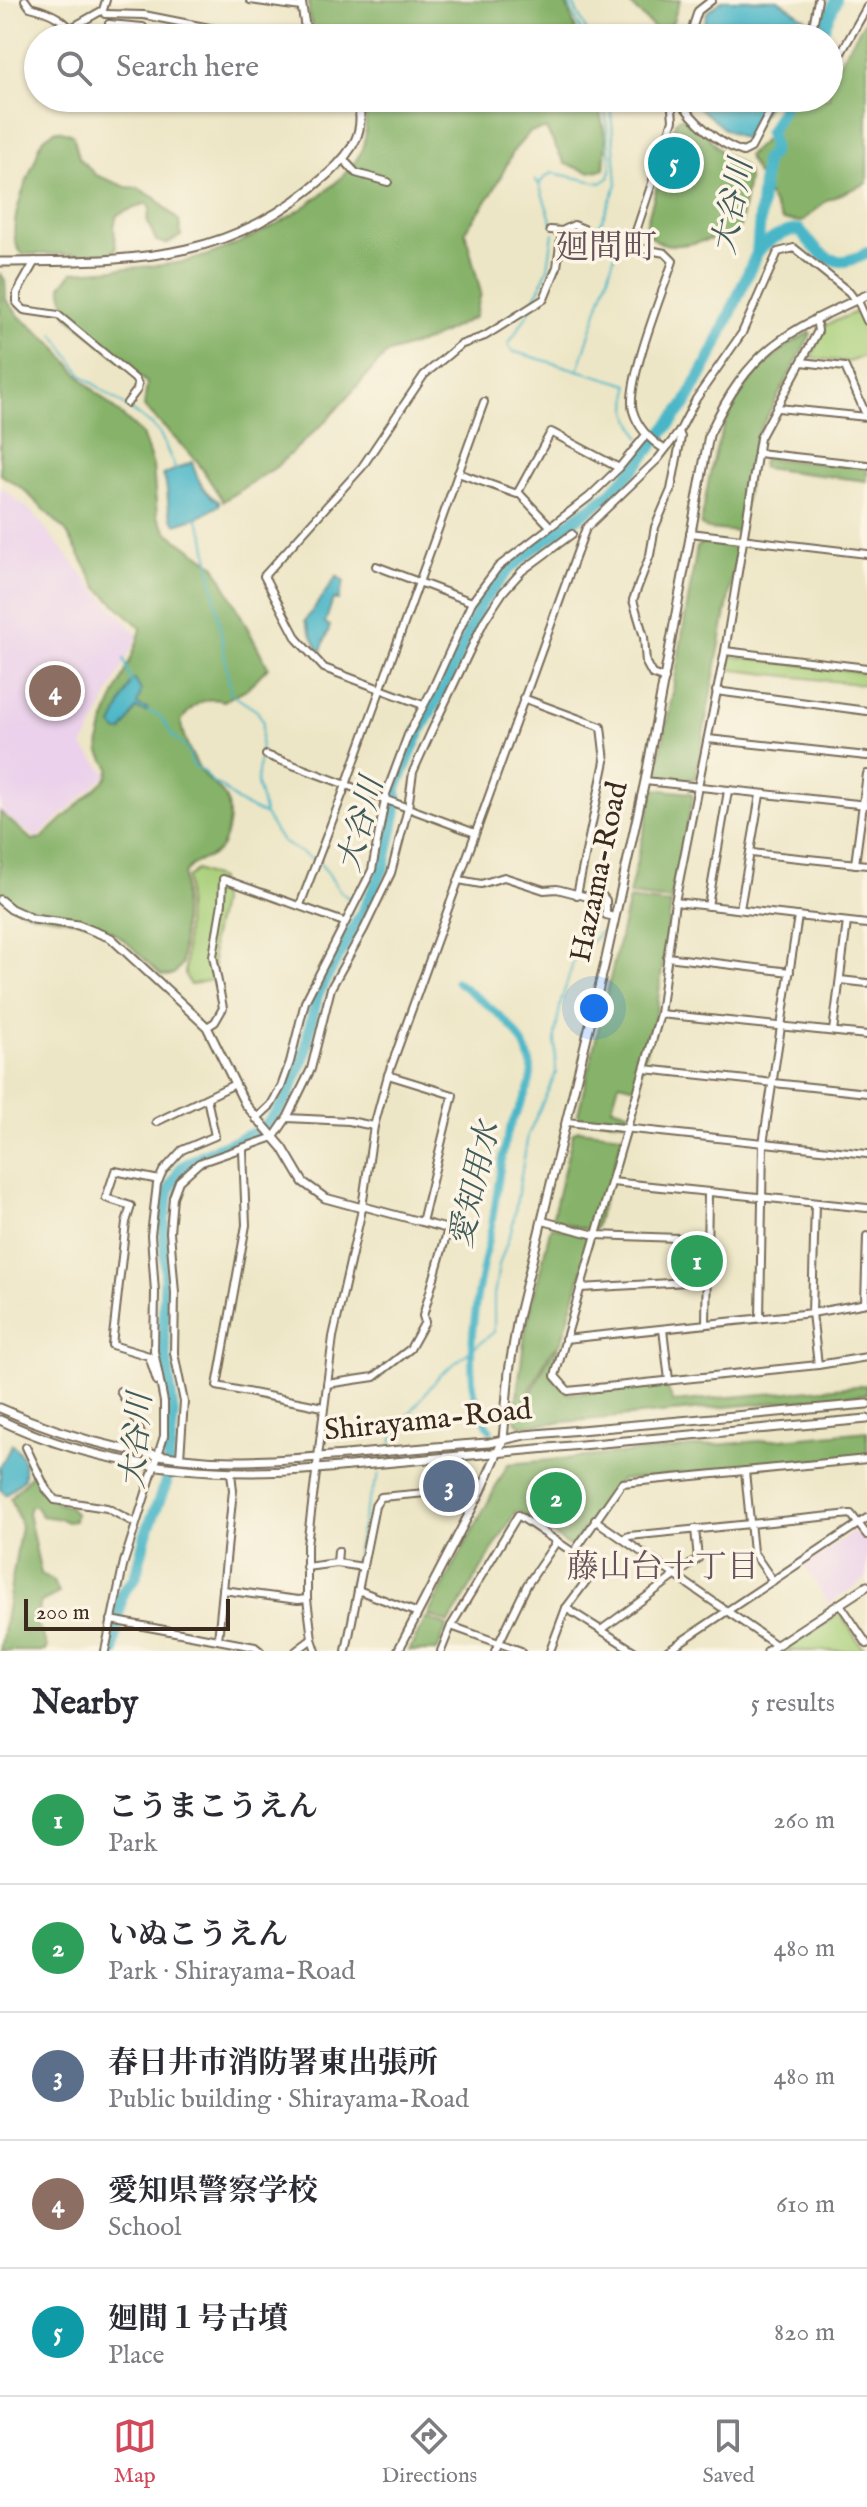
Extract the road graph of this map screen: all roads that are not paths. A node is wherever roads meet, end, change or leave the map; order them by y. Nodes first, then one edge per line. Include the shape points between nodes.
1 (25, 0) edge
2 (106, 0) edge
3 (250, 0) edge
4 (712, 0) edge
5 (818, 0) edge
6 (301, 4) edge
7 (867, 7) edge
8 (104, 12) junction
9 (66, 24) edge
10 (79, 24) edge
11 (109, 24) edge
12 (189, 24) edge
13 (303, 24) edge
14 (694, 24) edge
15 (813, 24) edge
16 (843, 49) edge
17 (360, 112) edge
18 (672, 112) edge
19 (689, 112) edge
20 (770, 112) edge
21 (344, 160) junction
22 (388, 182) dead end
23 (631, 246) junction
24 (35, 261) junction
25 (0, 262) edge
26 (867, 295) edge
27 (856, 300) junction
28 (816, 318) junction
29 (867, 321) edge
30 (802, 362) junction
31 (484, 402) dead end
32 (127, 403) dead end
33 (778, 408) junction
34 (679, 432) junction
35 (646, 435) junction
36 (661, 448) junction
37 (758, 453) junction
38 (867, 465) edge
39 (619, 468) junction
40 (458, 473) junction
41 (518, 492) junction
42 (560, 518) junction
43 (550, 526) junction
44 (690, 533) junction
45 (572, 534) junction
46 (583, 536) junction
47 (744, 539) junction
48 (867, 554) edge
49 (376, 566) dead end
50 (418, 583) junction
51 (472, 602) junction
52 (725, 651) junction
53 (867, 668) edge
54 (665, 679) junction
55 (380, 688) junction
56 (716, 691) junction
57 (523, 698) junction
58 (423, 705) junction
59 (867, 711) edge
60 (708, 739) junction
61 (266, 755) dead end
62 (867, 756) edge
63 (867, 774) edge
64 (645, 781) junction
65 (346, 785) junction
66 (698, 787) junction
67 (728, 791) junction
68 (760, 795) junction
69 (385, 799) junction
70 (865, 805) edge
71 (407, 807) junction
72 (475, 833) junction
73 (751, 853) junction
74 (855, 864) junction
75 (867, 865) edge
76 (459, 880) junction
77 (577, 895) junction
78 (0, 900) edge
79 (675, 902) junction
80 (300, 905) junction
81 (708, 906) junction
82 (740, 909) junction
83 (798, 916) junction
84 (614, 917) junction
85 (344, 922) junction
86 (847, 922) junction
87 (867, 924) edge
88 (667, 957) junction
89 (790, 972) junction
90 (840, 980) junction
91 (867, 983) edge
92 (660, 1014) junction
93 (207, 1027) junction
94 (781, 1027) junction
95 (833, 1031) junction
96 (867, 1035) edge
97 (645, 1069) junction
98 (388, 1075) junction
99 (773, 1083) junction
100 (233, 1085) junction
101 (867, 1093) edge
102 (207, 1098) junction
103 (287, 1118) junction
104 (257, 1120) junction
105 (156, 1122) dead end
106 (567, 1122) junction
107 (374, 1126) junction
108 (627, 1129) junction
109 (274, 1137) junction
110 (763, 1144) junction
111 (243, 1150) junction
112 (867, 1154) edge
113 (159, 1180) junction
114 (612, 1182) junction
115 (708, 1193) junction
116 (761, 1198) junction
117 (815, 1203) junction
118 (362, 1207) junction
119 (867, 1208) edge
120 (543, 1221) junction
121 (422, 1222) junction
122 (595, 1235) junction
123 (867, 1236) edge
124 (707, 1239) junction
125 (706, 1281) junction
126 (580, 1288) junction
127 (866, 1303) edge
128 (812, 1313) junction
129 (760, 1318) junction
130 (706, 1324) junction
131 (663, 1329) junction
132 (565, 1339) junction
133 (867, 1357) edge
134 (818, 1365) junction
135 (669, 1380) junction
136 (327, 1384) junction
137 (161, 1387) junction
138 (120, 1391) dead end
139 (867, 1404) edge
140 (323, 1407) junction
141 (0, 1408) edge
142 (867, 1419) edge
143 (0, 1420) edge
144 (503, 1440) junction
145 (26, 1447) dead end
146 (143, 1452) junction
147 (160, 1454) junction
148 (498, 1454) junction
149 (178, 1457) junction
150 (318, 1457) junction
151 (867, 1459) edge
152 (155, 1466) junction
153 (317, 1469) junction
154 (745, 1471) junction
155 (231, 1473) junction
156 (481, 1491) junction
157 (867, 1518) edge
158 (595, 1520) junction
159 (135, 1523) junction
160 (859, 1523) junction
161 (750, 1524) junction
162 (695, 1529) junction
163 (867, 1535) edge
164 (623, 1539) junction
165 (557, 1541) junction
166 (338, 1551) dead end
167 (574, 1552) junction
168 (337, 1563) junction
169 (357, 1566) junction
170 (306, 1567) junction
171 (676, 1575) junction
172 (773, 1581) junction
173 (867, 1586) edge
174 (223, 1590) junction
175 (358, 1590) junction
176 (307, 1599) junction
177 (840, 1604) junction
178 (566, 1608) junction
179 (727, 1611) junction
180 (418, 1613) junction
181 (112, 1620) junction
182 (451, 1626) junction
183 (601, 1630) junction
184 (312, 1639) junction
185 (218, 1640) junction
186 (498, 1642) junction
187 (867, 1644) edge
188 (776, 1645) junction
189 (105, 1651) edge
190 (260, 1651) edge
191 (296, 1651) edge
192 (316, 1651) edge
193 (346, 1651) edge
194 (398, 1651) edge
195 (441, 1651) edge
196 (495, 1651) edge
197 (521, 1651) edge
198 (550, 1651) edge
199 (634, 1651) edge
200 (667, 1651) edge
201 (768, 1651) edge

1 - 9 street
2 - 8 street
3 - 6 street
4 - 14 street via 698,11
5 - 15 street
6 - 13 street
7 - 16 street
8 - 10 street
8 - 11 street
8 - 12 street
17 - 21 street via 357,140
18 - 23 street
19 - 20 street via 723,145 743,152 751,148
21 - 22 street via 356,173
21 - 24 street via 298,198 223,239 158,256
23 - 35 street via 665,253 673,261 634,385 633,411
23 - 55 street via 574,225 556,230 557,267 544,299 485,336 460,345 424,375 362,467 264,576 303,648 324,668
24 - 25 street
24 - 32 street via 17,303 24,310 58,315 135,379 137,390
26 - 27 street, Hazama-Road
27 - 28 street, Hazama-Road
27 - 29 street
27 - 34 street via 794,248 778,252 742,333
28 - 30 street via 818,331
28 - 44 street, Hazama-Road via 774,344 726,398 709,435
30 - 33 street
30 - 33 street via 845,367 867,417
31 - 40 street
33 - 37 street via 760,438
34 - 36 street
34 - 54 street via 671,490 633,597 646,663 652,674
35 - 36 street
35 - 39 street
36 - 46 street via 658,459
37 - 38 street
37 - 47 street
39 - 41 street via 551,432
39 - 42 street
40 - 41 street
40 - 50 street
41 - 43 street
42 - 43 street
42 - 45 street
43 - 51 street via 498,567
44 - 47 street
44 - 54 street, Hazama-Road
45 - 46 street
45 - 71 street via 522,571 493,606 422,750
46 - 57 street
47 - 48 street
47 - 52 street
49 - 50 street
50 - 51 street
50 - 55 street
51 - 58 street
52 - 53 street
52 - 56 street
54 - 64 street, Hazama-Road
55 - 58 street
55 - 65 street
56 - 59 street
56 - 60 street
57 - 72 street
57 - 77 street via 601,727 605,761
58 - 69 street
60 - 62 street
60 - 66 street
61 - 65 street
63 - 70 street
64 - 66 street
64 - 84 street, Hazama-Road
65 - 69 street
65 - 80 street
66 - 67 street
66 - 79 street
67 - 68 street
67 - 81 street
68 - 70 street
68 - 73 street
69 - 71 street
69 - 85 street via 372,870
70 - 74 street
71 - 72 street
71 - 103 street via 387,882 331,988 311,1069
72 - 76 street
73 - 74 street
73 - 82 street
74 - 75 street
76 - 77 street via 481,884 504,877
76 - 98 street
77 - 84 street via 605,897 606,915
78 - 93 street via 33,919 78,925 111,938
79 - 81 street
79 - 88 street
80 - 85 street
80 - 93 street via 223,879 213,956 223,1008
81 - 82 street
82 - 83 street
83 - 86 street
83 - 89 street
84 - 106 street, Hazama-Road
85 - 104 street via 305,1002 281,1087
86 - 87 street
86 - 90 street
88 - 89 street
88 - 92 street
89 - 94 street
90 - 91 street
90 - 95 street
92 - 94 street
92 - 97 street
93 - 100 street
94 - 95 street
94 - 99 street
95 - 96 street
97 - 99 street
97 - 108 street
98 - 107 street
98 - 121 street via 453,1095
99 - 101 street
99 - 110 street
100 - 102 street
100 - 104 street
102 - 105 street
102 - 113 street via 215,1136 182,1150
103 - 107 street
103 - 109 street
104 - 109 street
106 - 108 street
106 - 120 street, Hazama-Road
107 - 118 street
108 - 110 street
108 - 114 street
109 - 111 street
109 - 118 street via 314,1193
110 - 112 street
110 - 116 street
111 - 140 street via 246,1225 217,1386
111 - 149 street via 189,1170 173,1197 174,1353 184,1402
113 - 137 street via 151,1235 154,1351
113 - 137 street via 115,1171 106,1198 131,1206 112,1345 149,1356
114 - 115 street
114 - 122 street
115 - 116 street
115 - 124 street
116 - 117 street
116 - 129 street
117 - 119 street
117 - 128 street
118 - 121 street
118 - 136 street via 337,1311
120 - 122 street
120 - 144 street, Hazama-Road via 518,1318
121 - 136 street via 448,1229 425,1322 413,1346 374,1377
122 - 124 street
122 - 126 street
123 - 127 street
124 - 125 street
125 - 126 street
125 - 130 street
126 - 132 street
127 - 128 street
128 - 129 street
128 - 134 street
129 - 130 street
130 - 131 street
131 - 132 street
131 - 135 street
132 - 135 street via 555,1376 568,1391
133 - 134 street
134 - 135 street
136 - 140 street
137 - 147 street
138 - 146 street
139 - 144 street, Shirayama-Road
140 - 150 street
141 - 146 street, Shirayama-Road via 75,1436
142 - 148 street, Shirayama-Road
143 - 152 street, Shirayama-Road via 77,1449
144 - 148 street, Hazama-Road
144 - 150 street, Shirayama-Road
145 - 159 street via 55,1500 107,1508
146 - 147 street, Shirayama-Road
147 - 149 street, Shirayama-Road
147 - 152 street
148 - 153 street, Shirayama-Road
148 - 156 street, Hazama-Road
149 - 150 street, Shirayama-Road
150 - 153 street
151 - 154 street
152 - 155 street, Shirayama-Road
152 - 159 street
153 - 155 street, Shirayama-Road
153 - 170 street
154 - 158 street via 622,1483
154 - 161 street
155 - 174 street
156 - 169 street via 381,1497
156 - 180 street, Hazama-Road
157 - 160 street
158 - 164 street
158 - 167 street
159 - 181 street
160 - 161 street via 851,1514
160 - 163 street
160 - 172 street
161 - 162 street
161 - 172 street via 753,1552
162 - 164 street
162 - 171 street via 698,1559
164 - 171 street
165 - 167 street
165 - 182 street via 518,1515
165 - 186 street
166 - 168 street
167 - 178 street via 596,1568
168 - 169 street
168 - 170 street
169 - 175 street
170 - 176 street
171 - 179 street
171 - 183 street
172 - 179 street
173 - 177 street
174 - 176 street
174 - 185 street
175 - 180 street
175 - 193 street
176 - 184 street
177 - 187 street
177 - 188 street
178 - 183 street
178 - 198 street
179 - 188 street
179 - 200 street
180 - 194 street, Hazama-Road
181 - 185 street
181 - 189 street
182 - 186 street
182 - 195 street
183 - 199 street
184 - 191 street
184 - 192 street
185 - 190 street
186 - 196 street
186 - 197 street
188 - 201 street

